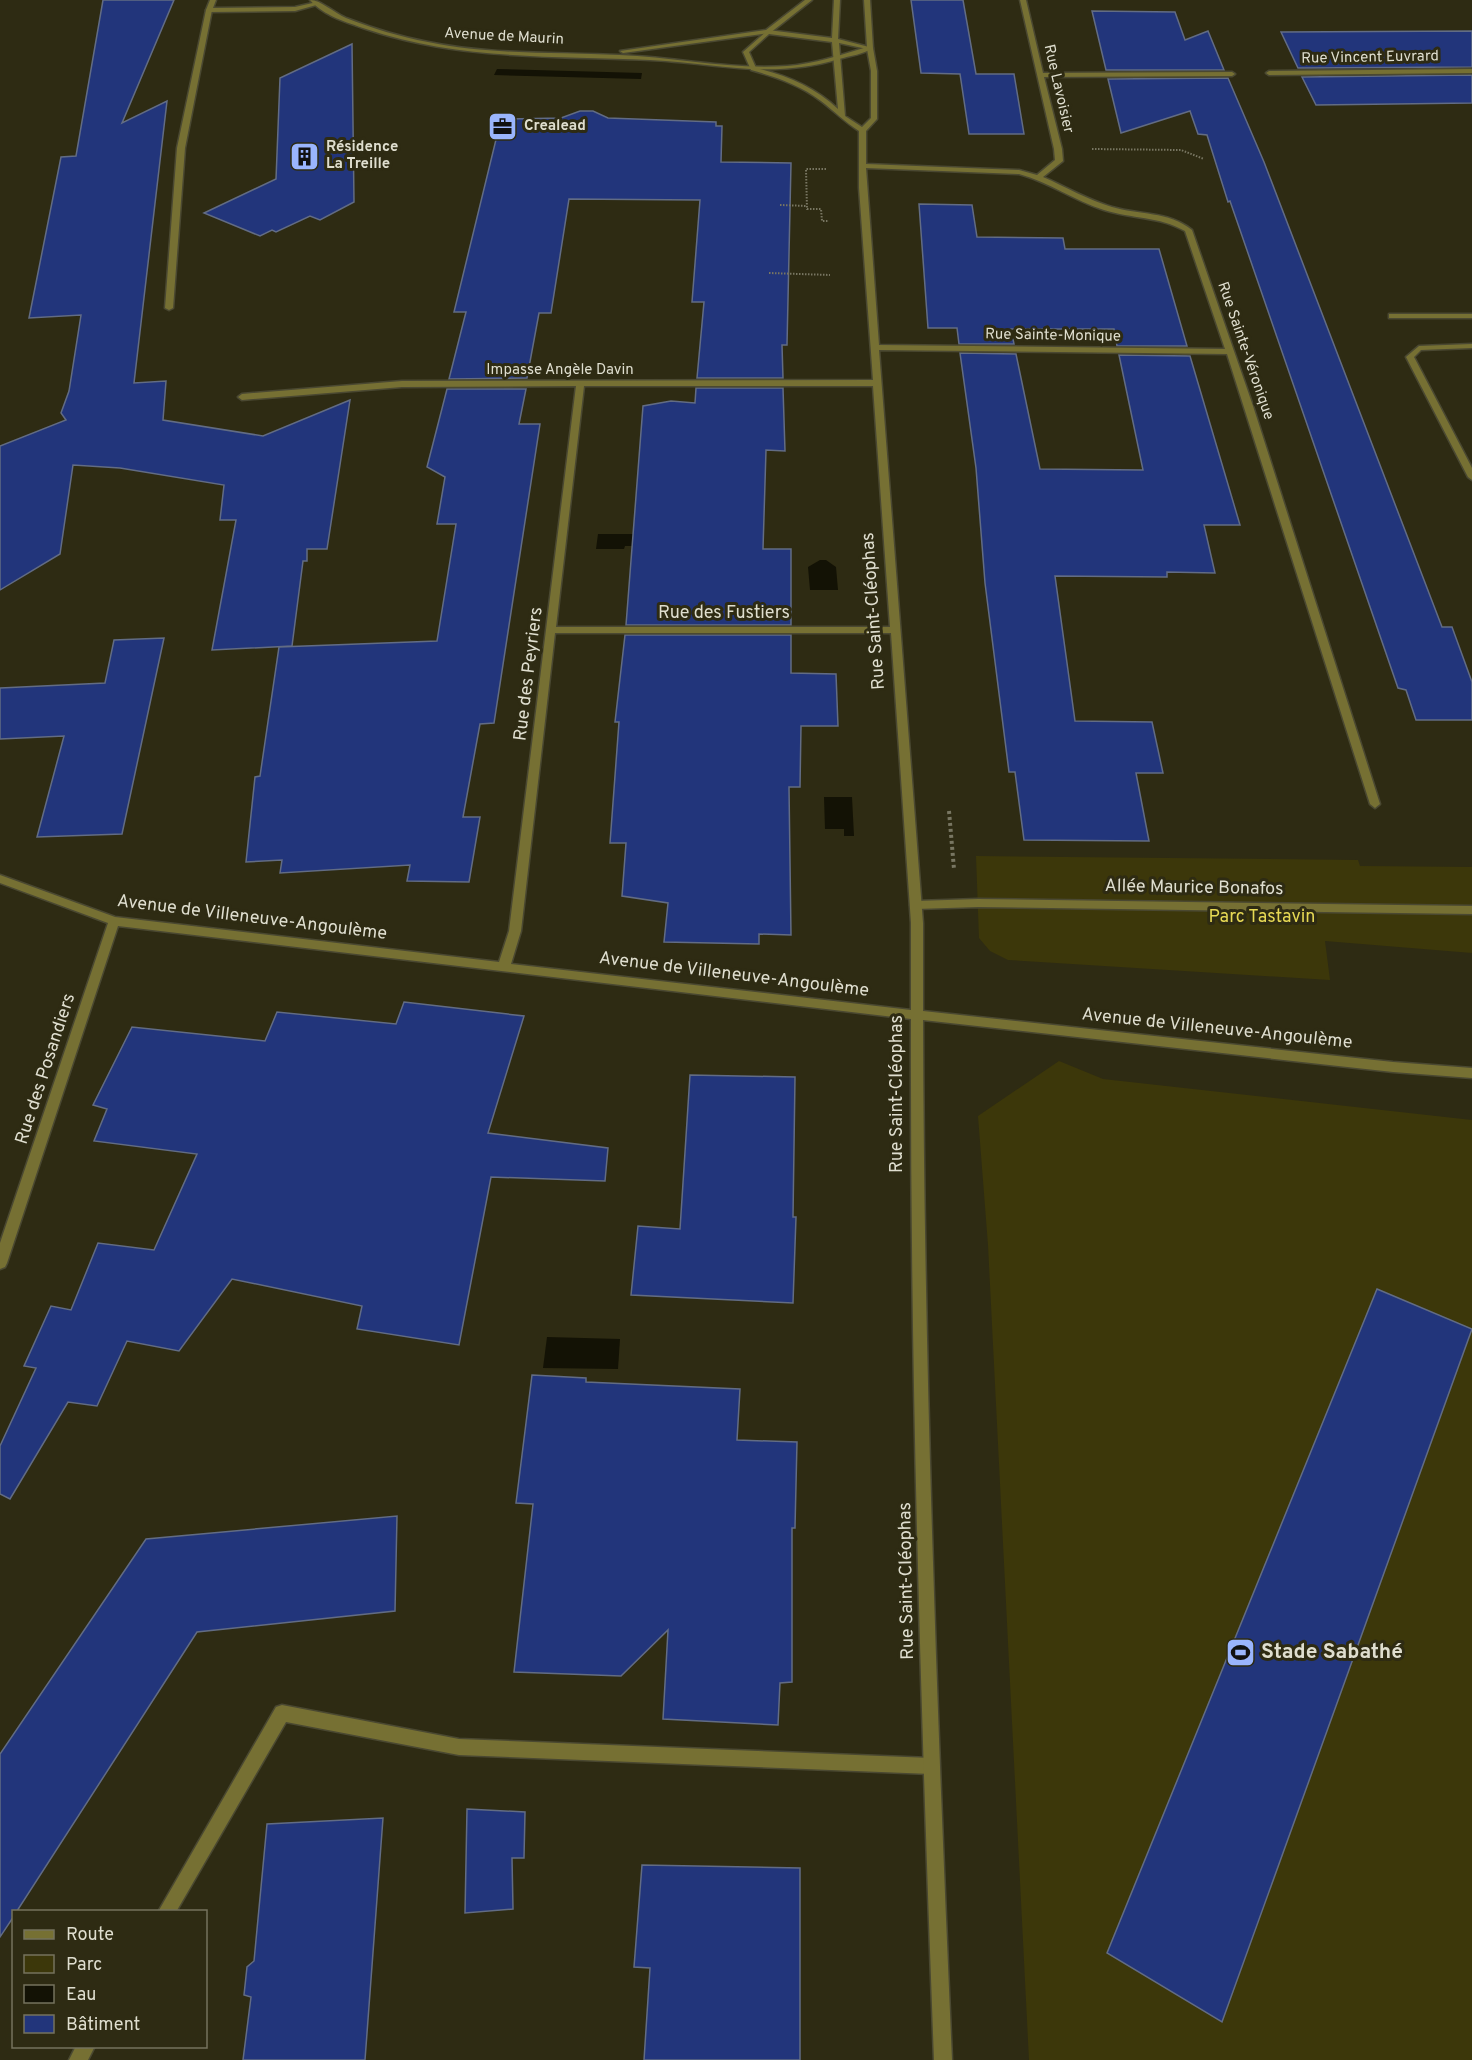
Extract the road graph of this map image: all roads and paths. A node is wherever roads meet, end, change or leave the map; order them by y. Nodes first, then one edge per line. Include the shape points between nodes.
1 (213, 0) edge
2 (809, 0) edge
3 (837, 0) edge
4 (867, 0) edge
5 (1023, 0) edge
6 (315, 2) edge
7 (209, 10) junction
8 (768, 32) junction
9 (835, 40) junction
10 (870, 48) junction
11 (595, 54) junction
12 (836, 58) junction
13 (753, 69) junction
14 (1472, 71) edge
15 (1269, 73) dead end
16 (1232, 74) dead end
17 (1040, 75) junction
18 (842, 117) junction
19 (862, 130) junction
20 (1058, 149) junction
21 (1204, 159) dead end
22 (862, 166) junction
23 (826, 169) dead end
24 (1040, 176) junction
25 (780, 205) dead end
26 (807, 206) junction
27 (829, 221) dead end
28 (769, 273) dead end
29 (830, 275) dead end
30 (169, 308) dead end
31 (1472, 315) edge
32 (1392, 316) dead end
33 (1472, 346) edge
34 (876, 347) junction
35 (1230, 352) junction
36 (878, 383) junction
37 (580, 384) junction
38 (242, 397) dead end
39 (1472, 477) edge
40 (552, 630) junction
41 (895, 630) junction
42 (1375, 804) dead end
43 (0, 879) edge
44 (916, 905) junction
45 (1472, 910) edge
46 (114, 921) junction
47 (504, 966) junction
48 (917, 1013) junction
49 (1472, 1073) edge
50 (0, 1263) edge
51 (931, 1766) junction
52 (166, 1910) edge
53 (943, 2060) edge

1 - 7 street
2 - 8 street
3 - 9 street
4 - 10 street
5 - 17 street, Rue Lavoisier
6 - 7 street via 295,9
6 - 11 street, Avenue de Maurin via 341,19 446,49
7 - 30 street via 181,148
8 - 9 street, Avenue de Maurin
8 - 11 street, Avenue de Maurin
8 - 13 street via 746,52
9 - 10 street, Avenue de Maurin
9 - 12 street
10 - 12 street, Avenue de Maurin
10 - 19 street via 874,119
11 - 13 street, Avenue de Maurin
12 - 13 street, Avenue de Maurin via 788,68
12 - 18 street
13 - 18 street, Avenue de Maurin via 801,84
14 - 15 street, Rue Vincent Euvrard
16 - 17 street
17 - 20 street, Rue Lavoisier
18 - 19 street, Avenue de Maurin
19 - 22 street, Rue Saint-Cléophas
20 - 21 path via 1181,150
20 - 24 street, Rue Lavoisier via 1059,161
22 - 24 street, Rue Sainte-Véronique
22 - 34 street, Rue Saint-Cléophas
23 - 26 path via 806,169
24 - 35 street, Rue Sainte-Véronique via 1110,210 1170,219 1188,230
25 - 26 path
26 - 27 path via 821,209 822,221
28 - 29 path
31 - 32 street
33 - 39 street via 1419,348 1410,357
34 - 35 street, Rue Sainte-Monique
34 - 36 street, Rue Saint-Cléophas
35 - 42 street, Rue Sainte-Véronique
36 - 37 street, Impasse Angèle Davin
36 - 41 street, Rue Saint-Cléophas
37 - 38 street, Impasse Angèle Davin via 402,384
37 - 40 street, Rue des Peyriers
40 - 41 street, Rue des Fustiers
40 - 47 street, Rue des Peyriers via 515,931
41 - 44 street, Rue Saint-Cléophas
43 - 46 street, Avenue de Villeneuve-Angoulème
44 - 45 street, Allée Maurice Bonafos
44 - 48 street, Rue Saint-Cléophas
46 - 47 street, Avenue de Villeneuve-Angoulème
46 - 50 street, Rue des Posandiers
47 - 48 street, Avenue de Villeneuve-Angoulème
48 - 49 street, Avenue de Villeneuve-Angoulème via 1369,1065
48 - 51 street, Rue Saint-Cléophas via 917,1212
51 - 52 street via 459,1747 282,1713
51 - 53 street, Rue Saint-Cléophas

